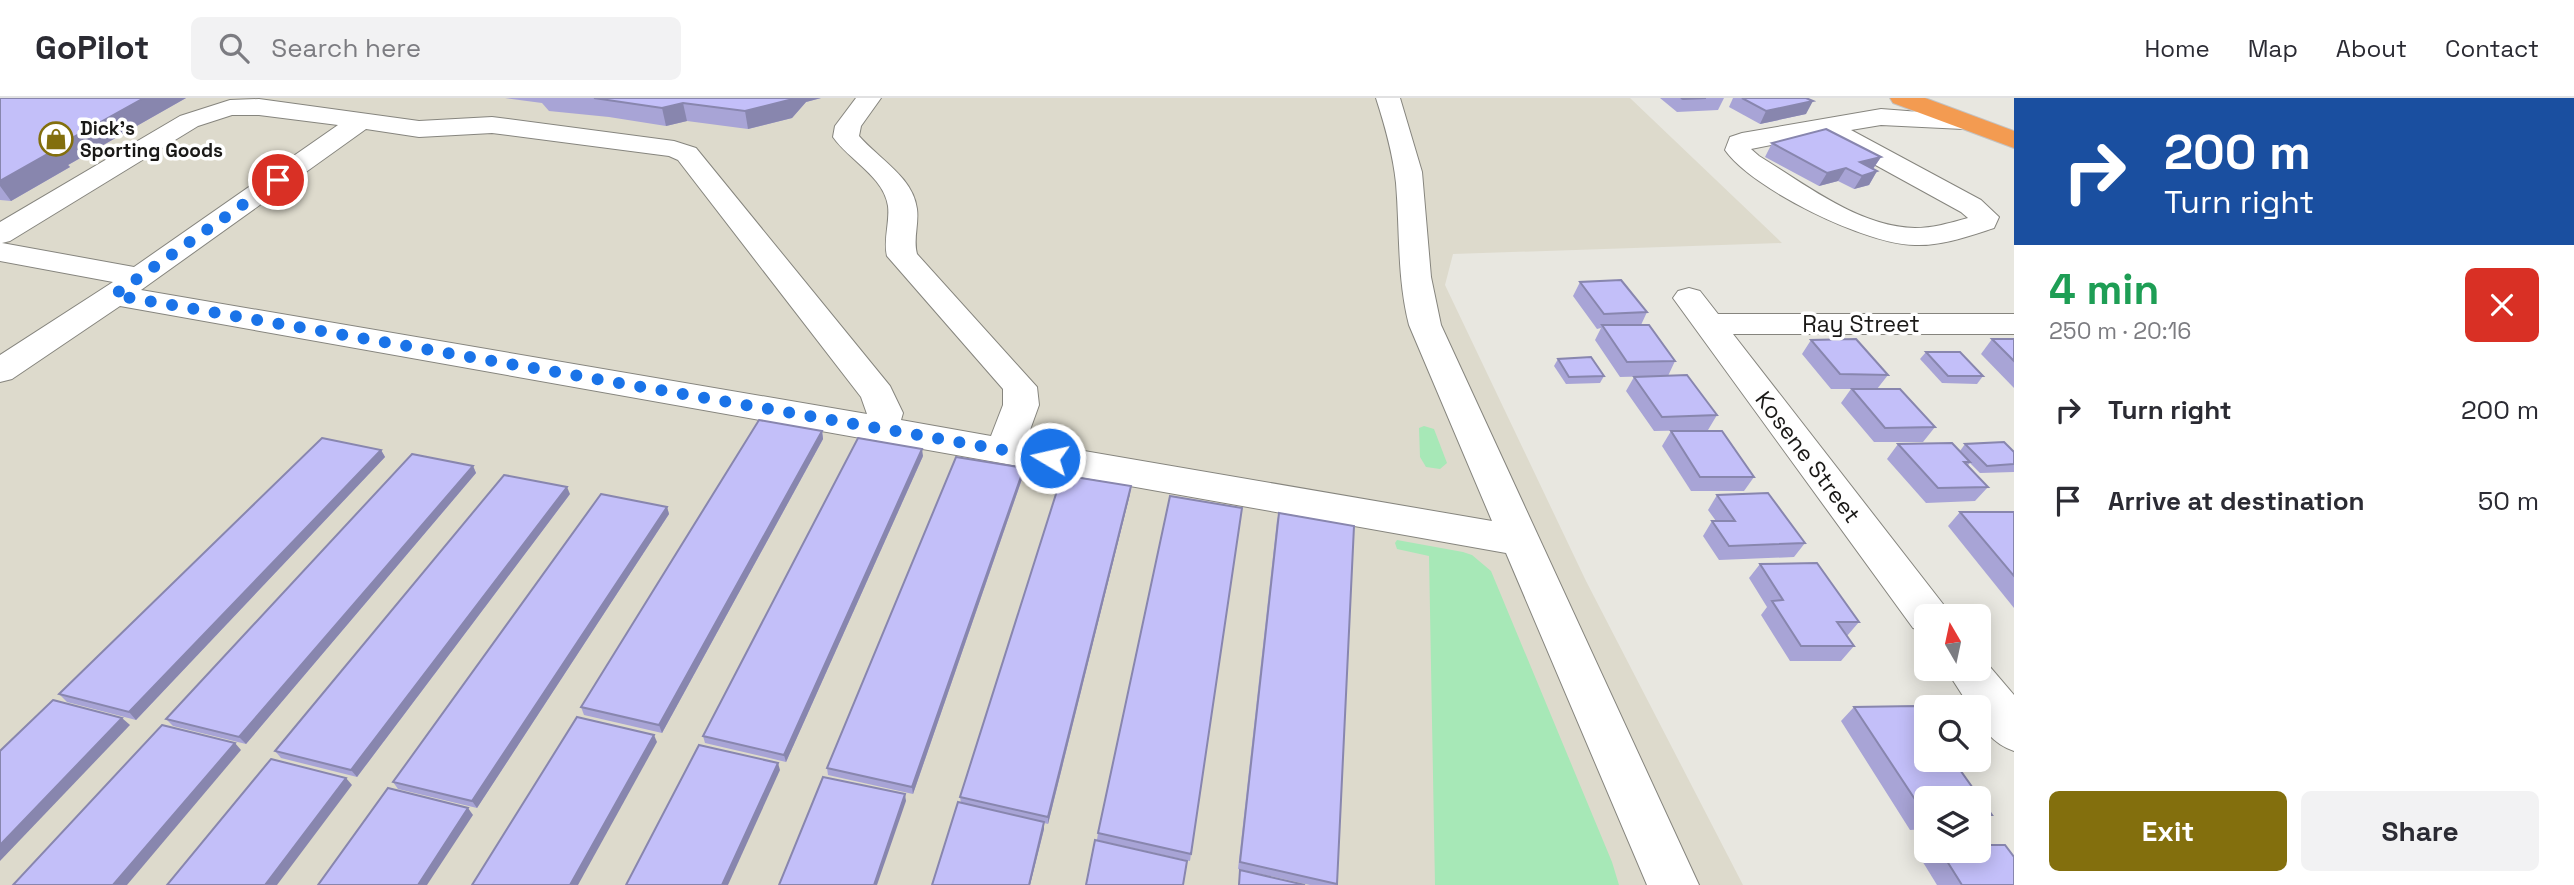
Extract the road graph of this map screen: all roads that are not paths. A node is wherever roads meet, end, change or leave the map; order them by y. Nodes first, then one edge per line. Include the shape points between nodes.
1 (869, 98) edge
2 (1388, 98) edge
3 (1902, 98) edge
4 (1874, 108) edge
5 (1962, 109) edge
6 (2014, 117) edge
7 (361, 121) junction
8 (1826, 127) junction
9 (2014, 140) edge
10 (0, 235) edge
11 (0, 252) edge
12 (127, 286) junction
13 (1699, 311) joint
14 (2014, 324) edge
15 (0, 371) edge
16 (880, 429) junction
17 (1004, 450) junction
18 (1521, 541) junction
19 (1919, 604) edge
20 (1989, 684) edge
21 (2014, 731) edge
22 (1673, 885) edge

1 - 17 street via 846,136 900,197 898,242 902,256 1020,387 1021,405
2 - 18 street via 1408,169 1413,270 1425,325
3 - 5 highway
4 - 5 street
4 - 8 street
5 - 6 highway
5 - 9 highway
7 - 10 street via 250,107 209,113 181,125
7 - 12 street
7 - 16 street via 419,129 492,125 684,151 878,394 885,413
8 - 8 street via 1751,139 1739,143 1738,150 1749,162 1842,216 1873,228 1905,236 1934,235 1984,222 1985,217 1971,206
11 - 12 street
12 - 15 street
12 - 16 street
13 - 14 street, Ray Street
13 - 19 street, Kosene Street
16 - 17 street
17 - 18 street
18 - 22 street
20 - 21 street

